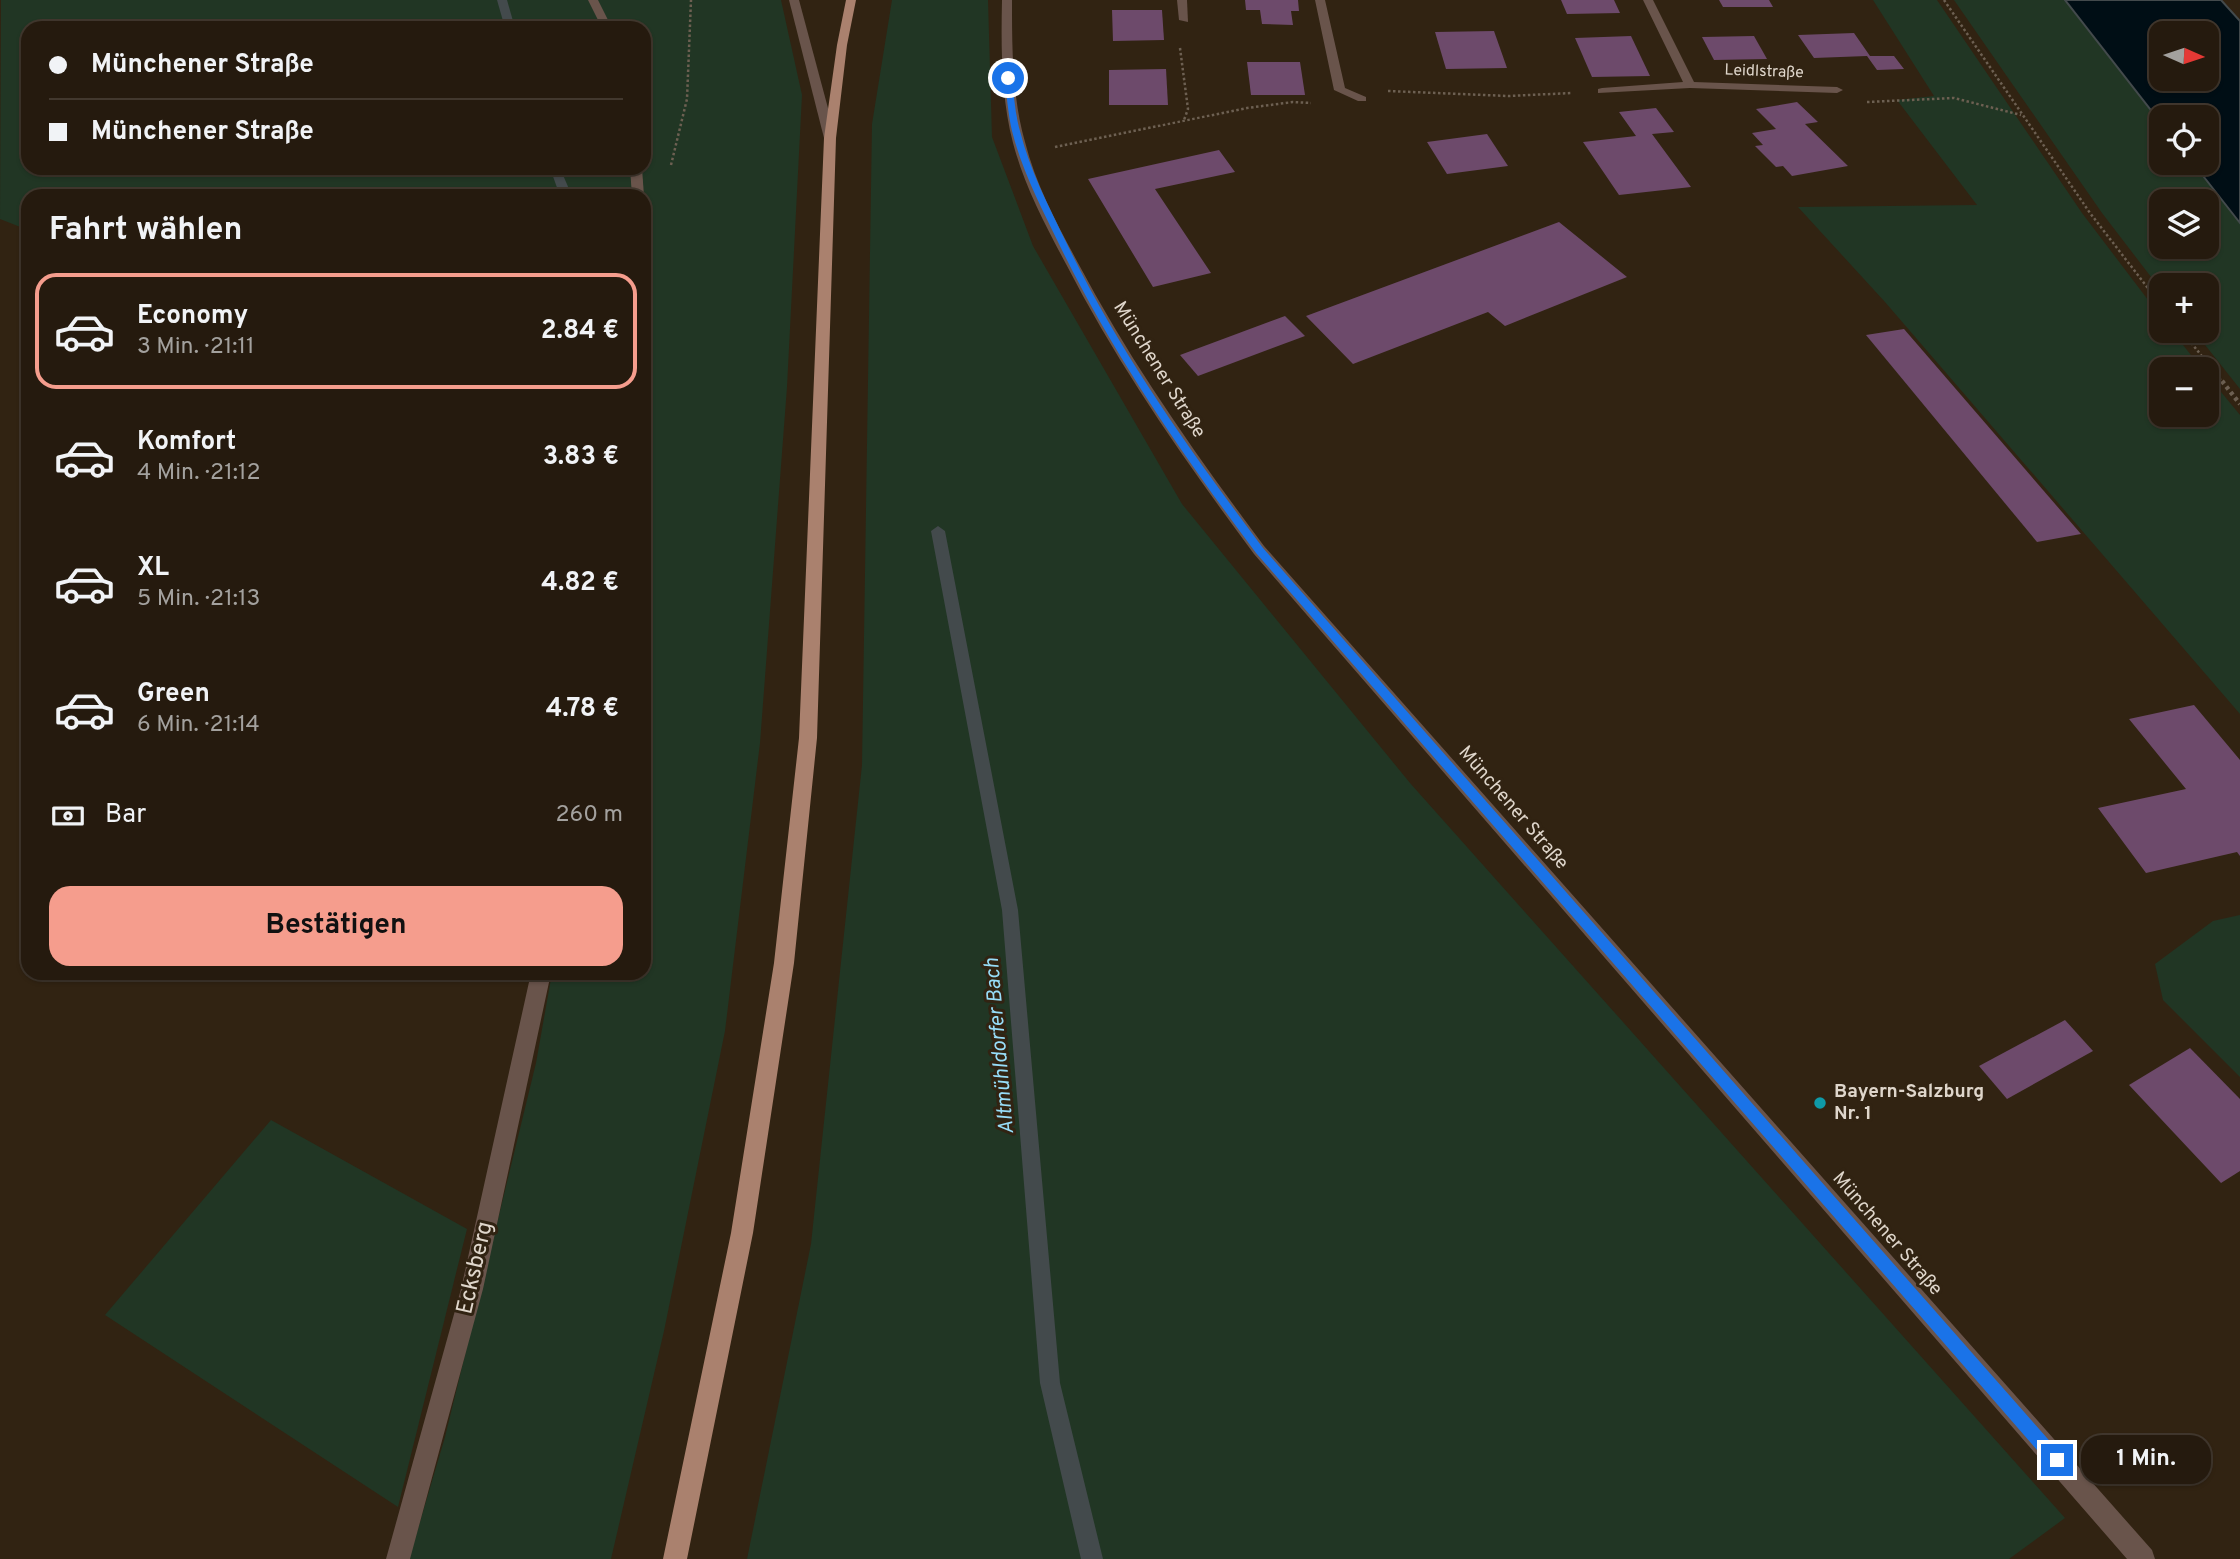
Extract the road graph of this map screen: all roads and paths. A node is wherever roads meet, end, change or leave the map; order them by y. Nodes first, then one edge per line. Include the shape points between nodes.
1 (593, 0) edge
2 (691, 0) edge
3 (794, 0) edge
4 (851, 0) edge
5 (1007, 0) edge
6 (1182, 0) edge
7 (1320, 0) edge
8 (1648, 0) edge
9 (1944, 0) edge
10 (1184, 20) joint
11 (604, 21) edge
12 (1690, 85) junction
13 (1837, 90) joint
14 (1602, 91) joint
15 (1362, 99) junction
16 (2023, 115) junction
17 (1184, 120) junction
18 (830, 138) junction
19 (1023, 153) junction
20 (671, 166) dead end
21 (2149, 289) edge
22 (2192, 343) edge
23 (2240, 404) edge
24 (539, 980) edge
25 (398, 1559) edge
26 (675, 1559) edge
27 (2143, 1559) edge

1 - 11 street
2 - 20 path via 687,99
3 - 18 street
4 - 18 main road
5 - 19 street, Münchener Straße via 1008,78
6 - 10 street
7 - 15 street via 1340,90
8 - 12 street
9 - 16 path
10 - 17 path via 1179,37 1188,109
12 - 13 street, Leidlstraße
12 - 14 street, Leidlstraße
13 - 16 path via 1865,102 1954,98
14 - 15 path via 1508,96 1393,89
15 - 17 path via 1334,104 1293,102
16 - 21 path
17 - 19 path
18 - 26 main road via 808,738 784,963 743,1233
19 - 27 street, Münchener Straße via 1055,230 1123,357 1259,550
22 - 23 path
24 - 25 street, Ecksberg via 472,1289

